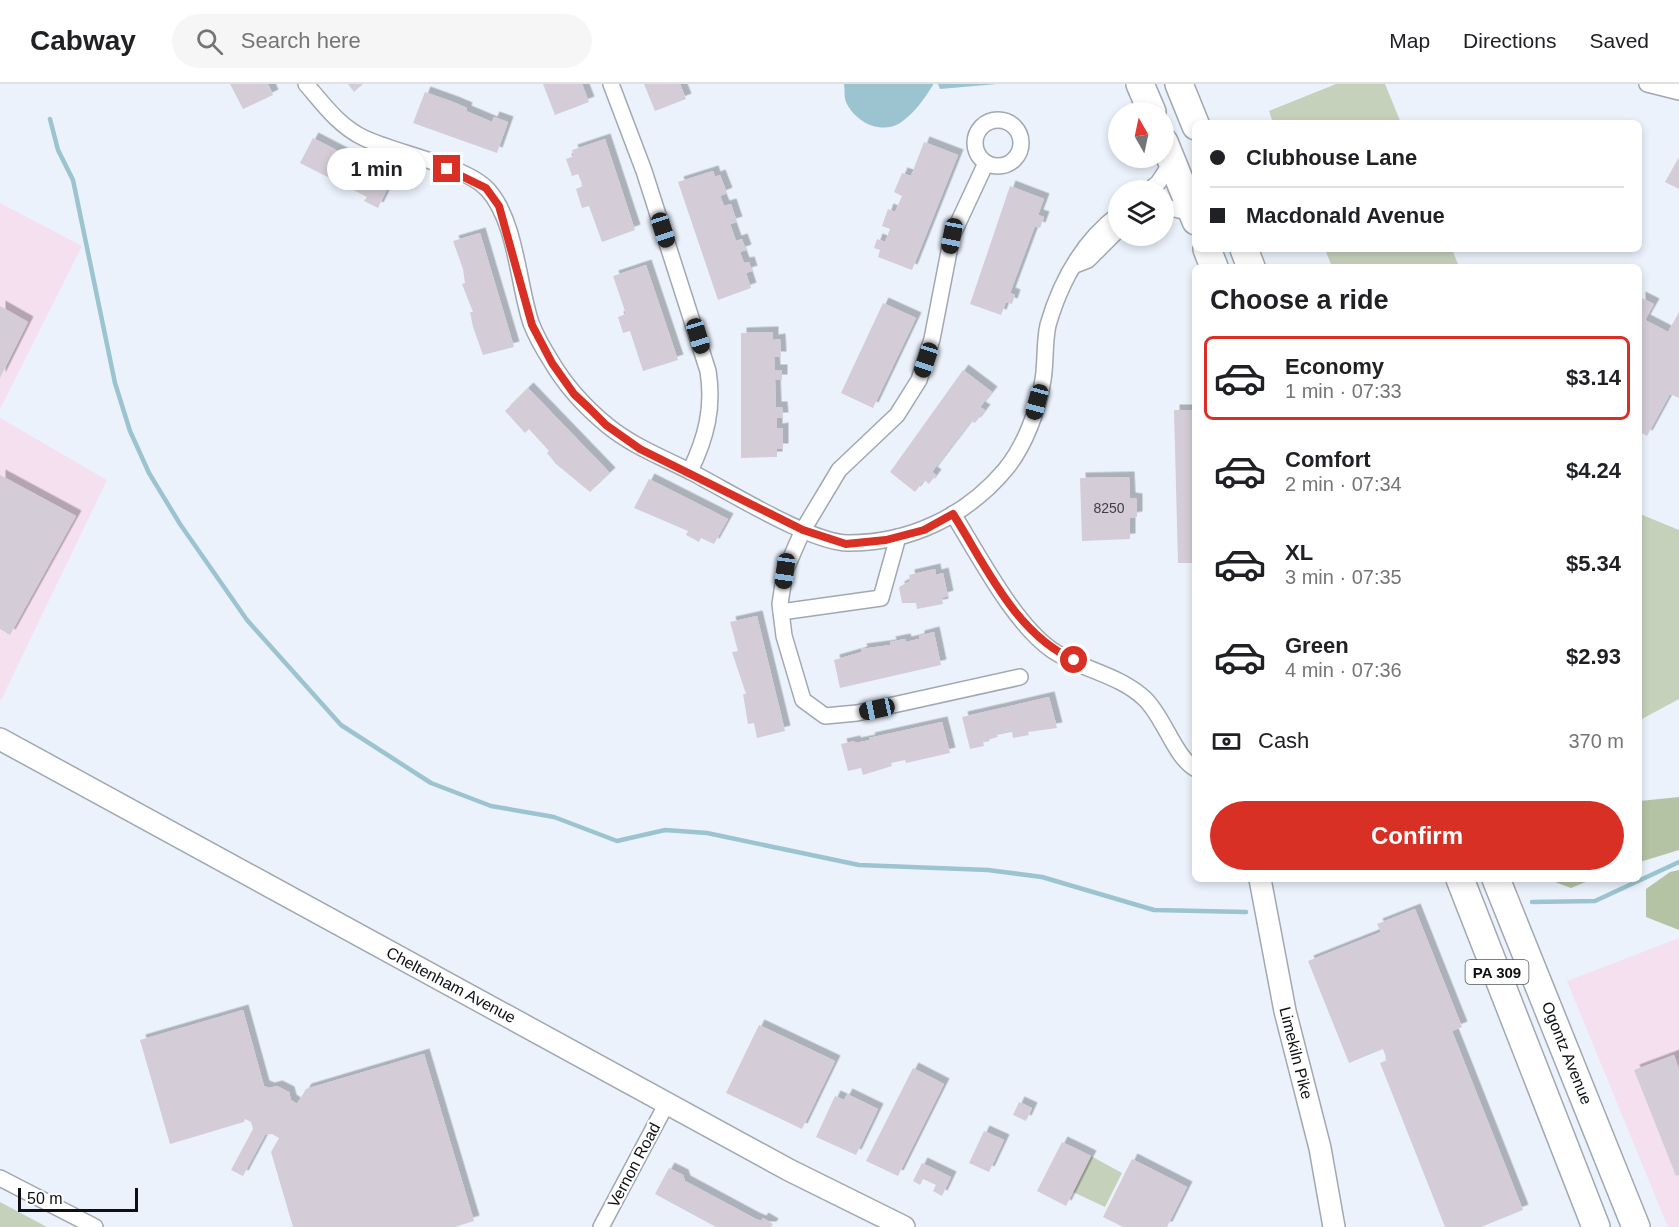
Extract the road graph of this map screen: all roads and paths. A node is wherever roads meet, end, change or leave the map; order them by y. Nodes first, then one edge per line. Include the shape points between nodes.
1 (306, 84) edge
2 (611, 84) edge
3 (1140, 84) edge
4 (1179, 84) edge
5 (1647, 84) edge
6 (1679, 92) edge
7 (1148, 102) edge
8 (1194, 120) edge
9 (986, 163) dead end
10 (1174, 167) edge
11 (1174, 210) edge
12 (1192, 212) edge
13 (1192, 216) edge
14 (1108, 222) edge
15 (1108, 240) edge
16 (1075, 265) junction
17 (690, 471) junction
18 (953, 514) junction
19 (803, 530) junction
20 (898, 537) junction
21 (781, 612) junction
22 (1020, 677) dead end
23 (0, 739) edge
24 (1192, 767) edge
25 (1261, 882) edge
26 (1461, 882) edge
27 (1497, 882) edge
28 (668, 1103) junction
29 (0, 1178) edge
30 (95, 1227) edge
31 (601, 1227) edge
32 (904, 1227) edge
33 (1334, 1227) edge
34 (1596, 1227) edge
35 (1636, 1227) edge

1 - 17 street via 337,121 363,138 465,175 486,188 499,206 532,325 574,394 606,425 640,449
2 - 17 street via 644,171 708,371 707,429
3 - 7 highway
4 - 8 highway
5 - 6 street
9 - 19 street via 952,236 932,339 919,380 897,415 839,470
10 - 12 highway
11 - 13 street
14 - 16 street via 1080,250
15 - 16 street via 1088,260
16 - 18 street via 1065,280 1048,327 1043,380 1032,423 1007,468 972,503
17 - 19 street
18 - 20 street via 924,530
18 - 24 street via 1015,612 1052,650 1116,680 1145,699
19 - 20 street via 846,544
19 - 21 street via 785,571
20 - 21 street via 881,597
21 - 22 street via 803,699 825,716 857,713
23 - 28 main road, Cheltenham Avenue
25 - 33 main road, Limekiln Pike via 1280,988 1320,1149
26 - 34 highway, Ogontz Avenue / PA 309
27 - 35 highway, Ogontz Avenue / PA 309
28 - 31 street, Vernon Road
28 - 32 main road, Cheltenham Avenue via 789,1170
29 - 30 street

